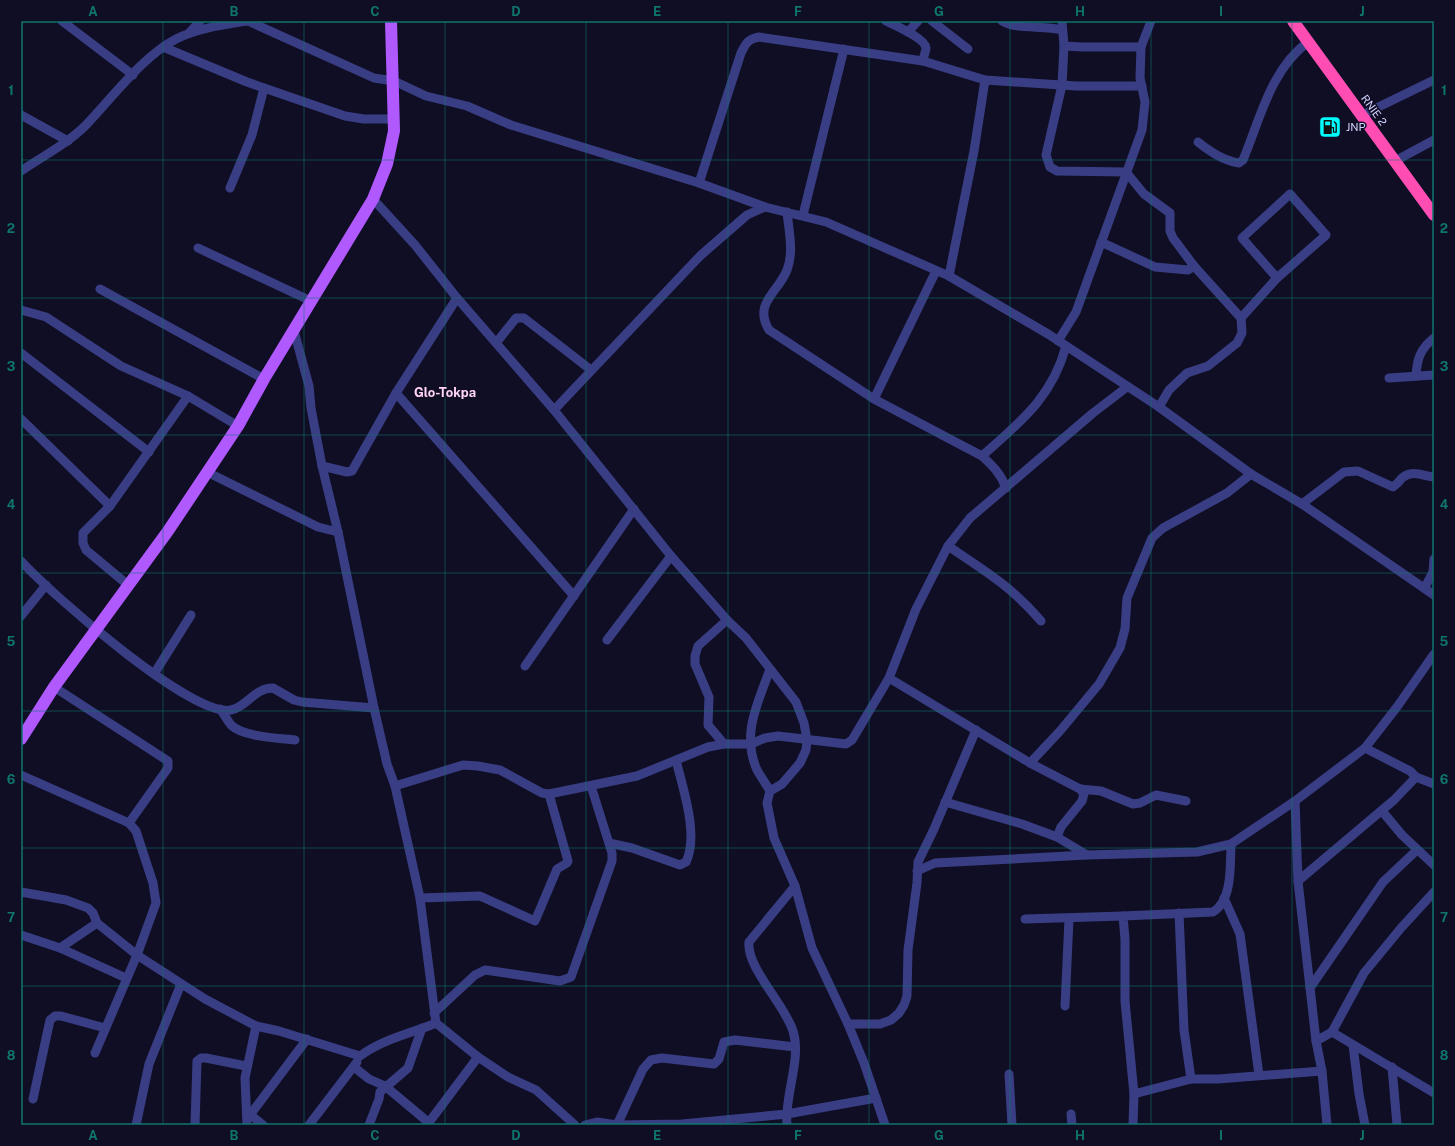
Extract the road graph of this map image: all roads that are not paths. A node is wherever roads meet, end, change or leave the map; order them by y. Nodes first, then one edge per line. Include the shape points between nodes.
1 (62, 21) edge
2 (200, 21) edge
3 (247, 21) edge
4 (391, 21) edge
5 (886, 21) edge
6 (918, 21) edge
7 (932, 21) edge
8 (1002, 21) edge
9 (1151, 21) edge
10 (1293, 21) edge
11 (1062, 25) edge
12 (190, 32) junction
13 (908, 32) junction
14 (1308, 42) junction
15 (1064, 46) junction
16 (1141, 47) junction
17 (163, 48) junction
18 (844, 49) junction
19 (968, 49) dead end
20 (923, 61) junction
21 (133, 75) junction
22 (985, 80) junction
23 (1434, 80) edge
24 (394, 81) junction
25 (1062, 84) junction
26 (1142, 86) junction
27 (264, 88) junction
28 (21, 115) edge
29 (1362, 115) junction
30 (394, 119) junction
31 (1434, 140) edge
32 (68, 141) junction
33 (1198, 142) dead end
34 (1395, 161) junction
35 (21, 171) edge
36 (1126, 172) junction
37 (699, 184) junction
38 (230, 188) dead end
39 (373, 200) junction
40 (765, 208) junction
41 (787, 212) junction
42 (803, 215) junction
43 (1434, 216) edge
44 (1101, 242) junction
45 (198, 248) dead end
46 (1194, 266) junction
47 (936, 271) junction
48 (949, 276) junction
49 (1276, 278) junction
50 (100, 289) dead end
51 (457, 298) junction
52 (311, 301) junction
53 (21, 310) edge
54 (1241, 318) junction
55 (294, 331) junction
56 (1434, 338) edge
57 (1058, 341) junction
58 (496, 343) junction
59 (1066, 346) junction
60 (21, 353) edge
61 (591, 370) junction
62 (1434, 375) edge
63 (1416, 376) junction
64 (1389, 378) dead end
65 (264, 379) junction
66 (1127, 387) junction
67 (396, 393) junction
68 (188, 396) junction
69 (874, 399) junction
70 (1159, 406) junction
71 (554, 410) junction
72 (21, 419) edge
73 (238, 426) junction
74 (149, 452) junction
75 (982, 456) junction
76 (322, 466) junction
77 (208, 472) junction
78 (1251, 474) junction
79 (1434, 477) edge
80 (1006, 488) junction
81 (1302, 504) junction
82 (110, 506) junction
83 (634, 510) junction
84 (338, 532) junction
85 (948, 546) junction
86 (671, 556) junction
87 (1434, 559) edge
88 (21, 561) edge
89 (46, 585) junction
90 (128, 585) junction
91 (1424, 588) junction
92 (1434, 595) edge
93 (574, 596) junction
94 (191, 615) dead end
95 (21, 616) edge
96 (727, 620) junction
97 (1041, 621) dead end
98 (95, 630) junction
99 (607, 640) dead end
100 (1434, 654) edge
101 (524, 666) dead end
102 (770, 668) junction
103 (154, 674) junction
104 (889, 678) junction
105 (54, 687) junction
106 (374, 708) junction
107 (220, 709) junction
108 (976, 730) junction
109 (21, 739) edge
110 (295, 740) dead end
111 (807, 740) junction
112 (724, 744) junction
113 (751, 744) junction
114 (1365, 748) junction
115 (676, 760) junction
116 (1030, 762) junction
117 (21, 775) edge
118 (1416, 777) junction
119 (1434, 784) edge
120 (395, 786) junction
121 (591, 786) junction
122 (1080, 789) junction
123 (770, 791) junction
124 (549, 794) junction
125 (1186, 801) dead end
126 (1295, 801) junction
127 (945, 802) junction
128 (1382, 810) junction
129 (129, 823) junction
130 (1057, 837) junction
131 (609, 843) junction
132 (1231, 844) junction
133 (1417, 850) junction
134 (921, 853) junction
135 (1087, 855) junction
136 (935, 863) junction
137 (1434, 865) edge
138 (917, 871) junction
139 (1298, 881) junction
140 (795, 886) junction
141 (21, 892) edge
142 (1434, 892) edge
143 (420, 898) junction
144 (1224, 898) junction
145 (1179, 913) junction
146 (1123, 916) junction
147 (1025, 919) dead end
148 (1069, 919) junction
149 (96, 923) junction
150 (21, 935) edge
151 (60, 948) junction
152 (136, 955) junction
153 (126, 978) junction
154 (181, 984) junction
155 (1310, 988) junction
156 (1065, 1006) dead end
157 (434, 1013) junction
158 (436, 1023) junction
159 (848, 1024) junction
160 (256, 1026) junction
161 (105, 1028) junction
162 (422, 1028) junction
163 (1332, 1032) junction
164 (307, 1039) junction
165 (1316, 1041) junction
166 (1353, 1045) junction
167 (795, 1047) junction
168 (95, 1053) dead end
169 (360, 1056) junction
170 (478, 1057) junction
171 (246, 1066) junction
172 (354, 1067) junction
173 (1392, 1068) junction
174 (1322, 1070) junction
175 (1009, 1074) dead end
176 (1259, 1074) junction
177 (1191, 1079) junction
178 (385, 1086) junction
179 (1434, 1093) edge
180 (1134, 1094) junction
181 (876, 1098) junction
182 (33, 1099) dead end
183 (248, 1113) junction
184 (787, 1114) junction
185 (1071, 1114) dead end
186 (428, 1124) edge
187 (681, 1124) edge
188 (136, 1125) edge
189 (195, 1125) edge
190 (247, 1125) edge
191 (263, 1125) edge
192 (309, 1125) edge
193 (369, 1125) edge
194 (575, 1125) edge
195 (585, 1125) edge
196 (617, 1125) edge
197 (787, 1125) edge
198 (885, 1125) edge
199 (1012, 1125) edge
200 (1072, 1125) edge
201 (1133, 1125) edge
202 (1325, 1125) edge
203 (1365, 1125) edge
204 (1397, 1125) edge

1 - 21 street
2 - 12 street
3 - 12 street
3 - 24 street via 374,78
4 - 24 main road
5 - 13 street
6 - 13 street
7 - 19 street
8 - 11 street via 1013,26
9 - 16 street
10 - 14 highway, RNIE 2 / RNIE 2
11 - 15 street
12 - 17 street
13 - 20 street via 924,44 926,48
14 - 29 highway, RNIE 2 / RNIE 2
14 - 33 street via 1296,51 1282,68 1243,160 1239,163 1233,162
15 - 16 street
15 - 25 street
16 - 26 street
17 - 21 street
17 - 27 street
18 - 20 street
18 - 37 street via 759,37 746,42
18 - 42 street
20 - 22 street
21 - 32 street
22 - 25 street
22 - 48 street via 974,151
23 - 29 street
24 - 30 main road
24 - 37 street via 426,96 467,106 539,135
25 - 26 street
25 - 36 street via 1046,155 1050,167 1057,171
26 - 36 street via 1144,118
27 - 30 street via 350,117
27 - 38 street via 252,135
28 - 32 street
29 - 34 highway, RNIE 2 / RNIE 2
30 - 39 main road via 389,159
31 - 34 street
32 - 35 street
34 - 43 highway, RNIE 2 / RNIE 2
36 - 44 street
36 - 46 street via 1144,194 1170,213 1170,231 1173,238
37 - 40 street
39 - 51 street via 415,245
39 - 52 main road
40 - 41 street
40 - 61 street via 747,215 700,256
41 - 42 street
41 - 69 street via 792,251 787,271 762,313 763,320 769,330
42 - 47 street via 826,222
44 - 46 street via 1155,267 1188,270
44 - 57 street via 1076,312
45 - 52 street
46 - 54 street
47 - 48 street
47 - 69 street
48 - 57 street
49 - 49 street via 1242,238 1290,194 1326,235
49 - 54 street
50 - 65 street
51 - 58 street
51 - 67 street
52 - 55 main road
53 - 68 street via 46,316 121,366
54 - 70 street via 1242,333 1237,342 1208,366 1187,373 1169,390
55 - 65 main road
55 - 76 street via 309,386
56 - 63 street via 1416,362
57 - 59 street
58 - 61 street via 516,318 524,318
58 - 71 street
59 - 66 street
59 - 75 street via 1055,377 1041,400
60 - 74 street
61 - 71 street
62 - 63 street
63 - 64 street
65 - 73 main road
66 - 70 street
66 - 80 street via 1093,412
67 - 76 street via 352,471
67 - 93 street
68 - 73 street
68 - 74 street
69 - 75 street
70 - 78 street
71 - 83 street
72 - 82 street
73 - 77 main road
74 - 82 street
75 - 80 street via 994,467
76 - 84 street
77 - 84 street via 318,528
77 - 90 main road
78 - 81 street
78 - 116 street via 1227,493 1163,528 1152,538 1127,598 1125,629 1120,648 1099,684
79 - 81 street via 1411,474 1403,477 1393,487 1358,471 1348,471
80 - 85 street via 970,518
81 - 91 street
82 - 90 street via 83,533 83,543 86,550
83 - 86 street
83 - 93 street
84 - 106 street
85 - 97 street via 998,578 1027,604
85 - 104 street via 916,609
86 - 96 street
86 - 99 street
87 - 91 street via 1433,572
88 - 89 street
89 - 95 street
89 - 98 street
90 - 98 main road
91 - 92 street
93 - 101 street
94 - 103 street
96 - 102 street via 746,638
96 - 112 street via 698,646 695,656 708,697 708,725
98 - 103 street
98 - 105 main road
100 - 114 street
102 - 111 street via 796,702
102 - 113 street via 751,721
103 - 107 street via 204,703
104 - 108 street
104 - 111 street via 852,740 846,744
105 - 109 main road
105 - 129 street via 168,761 168,768
106 - 107 street via 298,701 273,688 262,690 231,710
106 - 120 street via 387,764
107 - 110 street via 231,725 246,733
108 - 116 street
108 - 127 street
111 - 113 street via 778,736 764,738
111 - 123 street via 800,763 782,784
112 - 113 street
112 - 115 street via 708,747
113 - 123 street via 757,769
114 - 118 street
114 - 126 street
115 - 121 street via 637,776
115 - 131 street via 691,826 689,855 686,862 680,865 632,848
116 - 122 street
117 - 129 street
118 - 119 street
118 - 128 street
120 - 124 street via 463,765 500,770 542,793
120 - 143 street
121 - 124 street
121 - 131 street
122 - 125 street via 1101,791 1133,804 1156,795
122 - 130 street via 1084,794 1082,801 1061,827
123 - 140 street via 767,803 774,838
124 - 143 street via 568,861 557,869 535,921 480,896
126 - 132 street
126 - 139 street
127 - 130 street
127 - 134 street
128 - 133 street via 1402,836
128 - 139 street
129 - 152 street via 136,831 156,896 156,903
130 - 135 street
131 - 157 street via 612,861 610,870 571,977 560,981 485,970 475,975
132 - 135 street via 1197,852
132 - 144 street via 1228,883
133 - 137 street
133 - 155 street via 1383,882
134 - 136 street
134 - 138 street
135 - 136 street
136 - 138 street
138 - 159 street via 908,950 907,996 904,1005 891,1020 880,1024
139 - 155 street
140 - 159 street via 812,948
140 - 167 street via 749,942 748,948 754,964 791,1026
141 - 149 street via 66,900 88,908 94,913
142 - 163 street via 1364,974
143 - 157 street
144 - 145 street via 1219,909 1213,912
144 - 176 street via 1240,934
145 - 146 street
145 - 177 street via 1184,1030
146 - 148 street
146 - 180 street via 1125,1001
147 - 148 street
148 - 156 street
149 - 151 street
149 - 152 street
150 - 151 street
151 - 153 street
152 - 153 street
152 - 154 street
153 - 161 street
154 - 160 street
154 - 188 street via 149,1064
155 - 165 street
157 - 158 street
158 - 162 street
158 - 170 street
159 - 181 street
160 - 164 street
160 - 171 street
161 - 168 street
161 - 182 street via 61,1016 55,1016 50,1020
162 - 169 street via 374,1046
162 - 178 street via 408,1068
163 - 165 street
163 - 166 street
164 - 169 street
164 - 183 street
165 - 174 street
166 - 173 street
166 - 203 street
167 - 184 street
167 - 196 street via 734,1040 724,1042 719,1060 714,1064 662,1058 651,1060 643,1070
169 - 172 street
170 - 186 street
170 - 194 street via 508,1077 536,1090
171 - 183 street
171 - 189 street via 200,1058 197,1062
172 - 178 street via 369,1079
172 - 192 street
173 - 179 street
173 - 204 street
174 - 176 street
174 - 202 street
175 - 199 street
176 - 177 street
177 - 180 street
178 - 186 street
178 - 193 street via 380,1092
180 - 201 street
181 - 184 street
181 - 198 street
183 - 190 street
183 - 191 street
184 - 187 street
184 - 197 street
185 - 200 street
187 - 196 street
195 - 196 street via 596,1122

